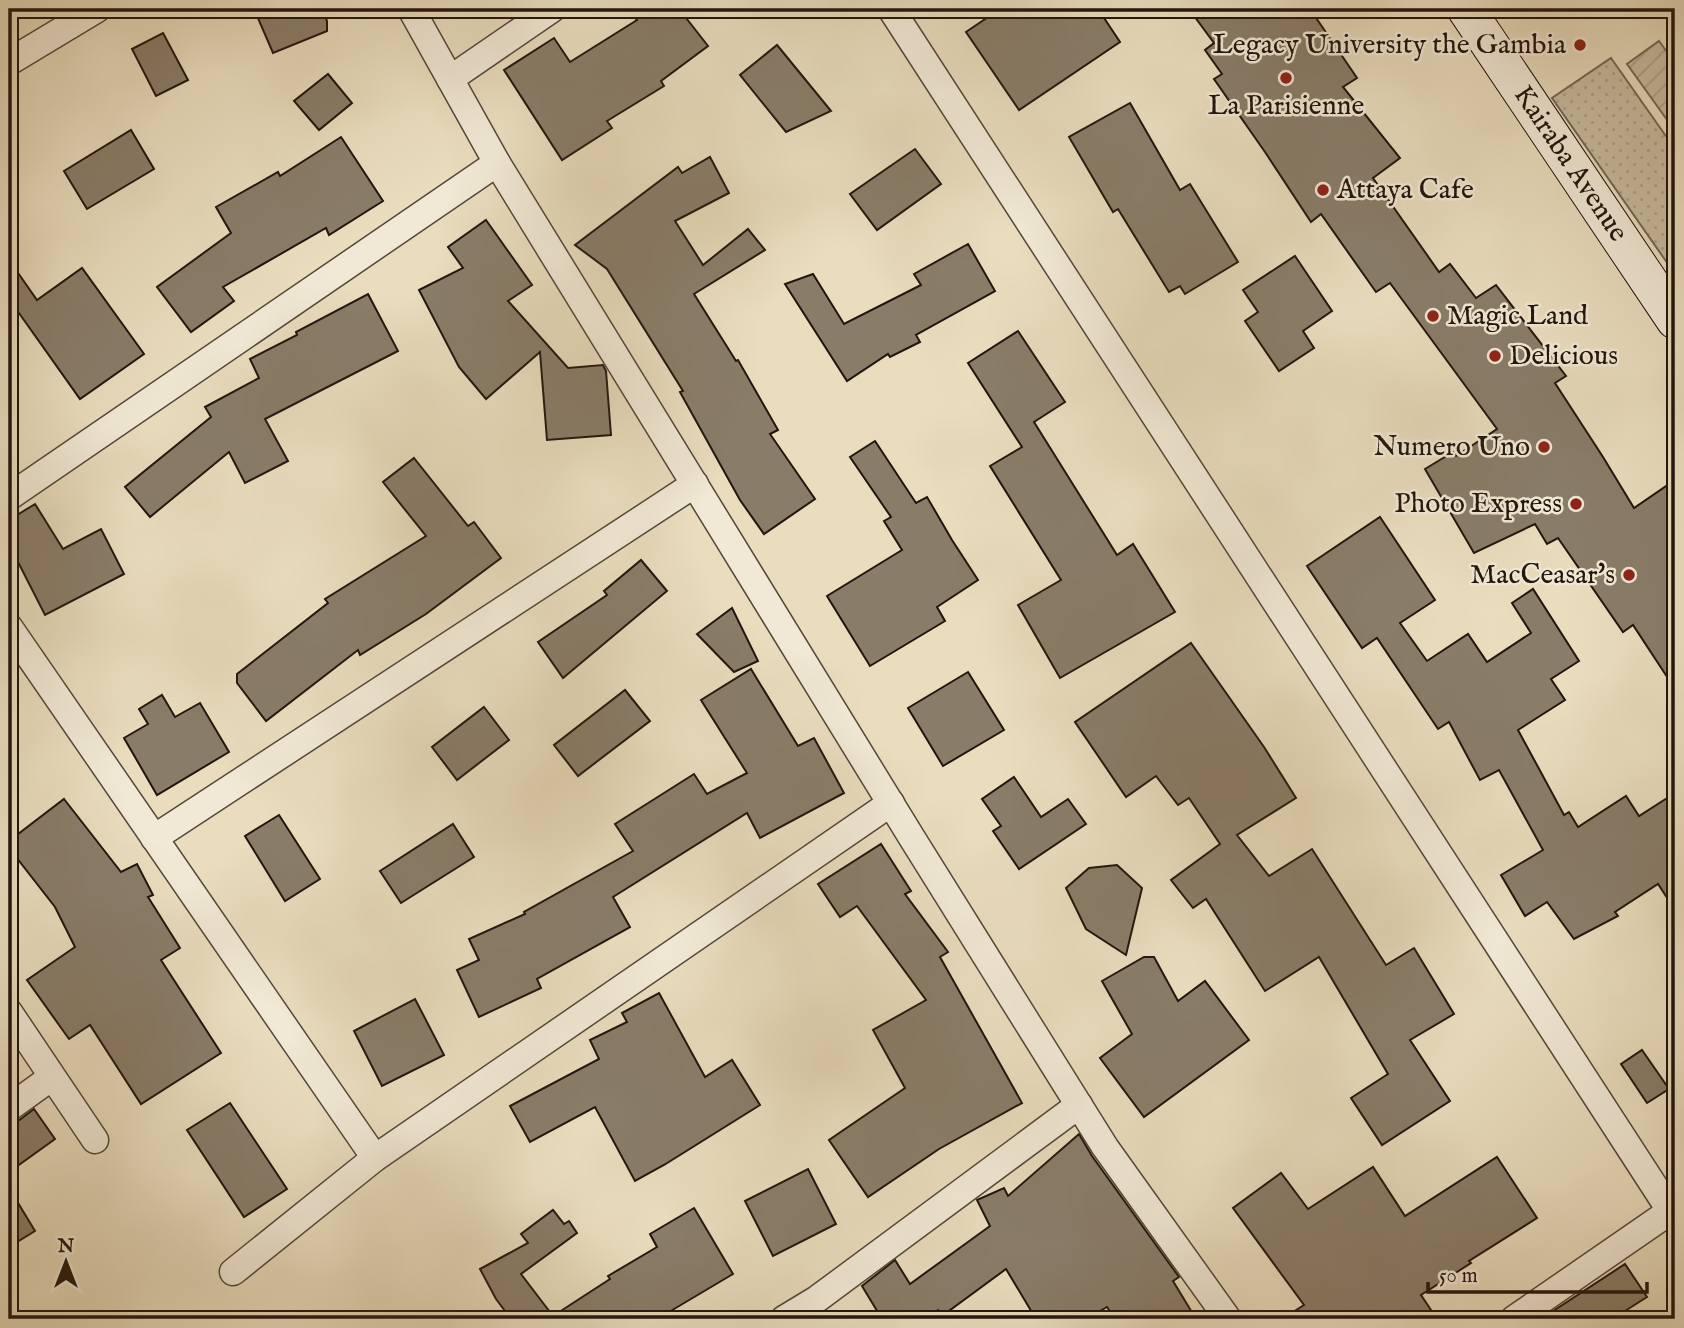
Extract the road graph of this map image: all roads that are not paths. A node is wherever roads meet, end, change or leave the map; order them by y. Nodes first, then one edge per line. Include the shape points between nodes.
1 (97, 9) edge
2 (411, 9) edge
3 (552, 9) edge
4 (891, 9) edge
5 (1465, 9) edge
6 (9, 62) edge
7 (450, 79) junction
8 (497, 163) junction
9 (1671, 304) edge
10 (695, 484) junction
11 (9, 497) edge
12 (9, 626) edge
13 (891, 803) junction
14 (154, 838) junction
15 (9, 1012) edge
16 (52, 1077) junction
17 (1079, 1105) junction
18 (9, 1108) edge
19 (95, 1140) dead end
20 (375, 1158) junction
21 (1674, 1212) edge
22 (233, 1272) dead end
23 (824, 1309) edge
24 (784, 1319) edge
25 (1228, 1319) edge
26 (1514, 1319) edge

1 - 6 street
2 - 7 street
3 - 7 street
4 - 21 street
5 - 9 street, Kairaba Avenue
7 - 8 street
8 - 10 street
8 - 11 street
10 - 13 street
10 - 14 street
12 - 14 street
13 - 17 street
13 - 20 street
14 - 20 street
15 - 16 street
16 - 18 street
16 - 19 street
17 - 23 street
17 - 25 street
20 - 22 street
21 - 26 street
23 - 24 street

